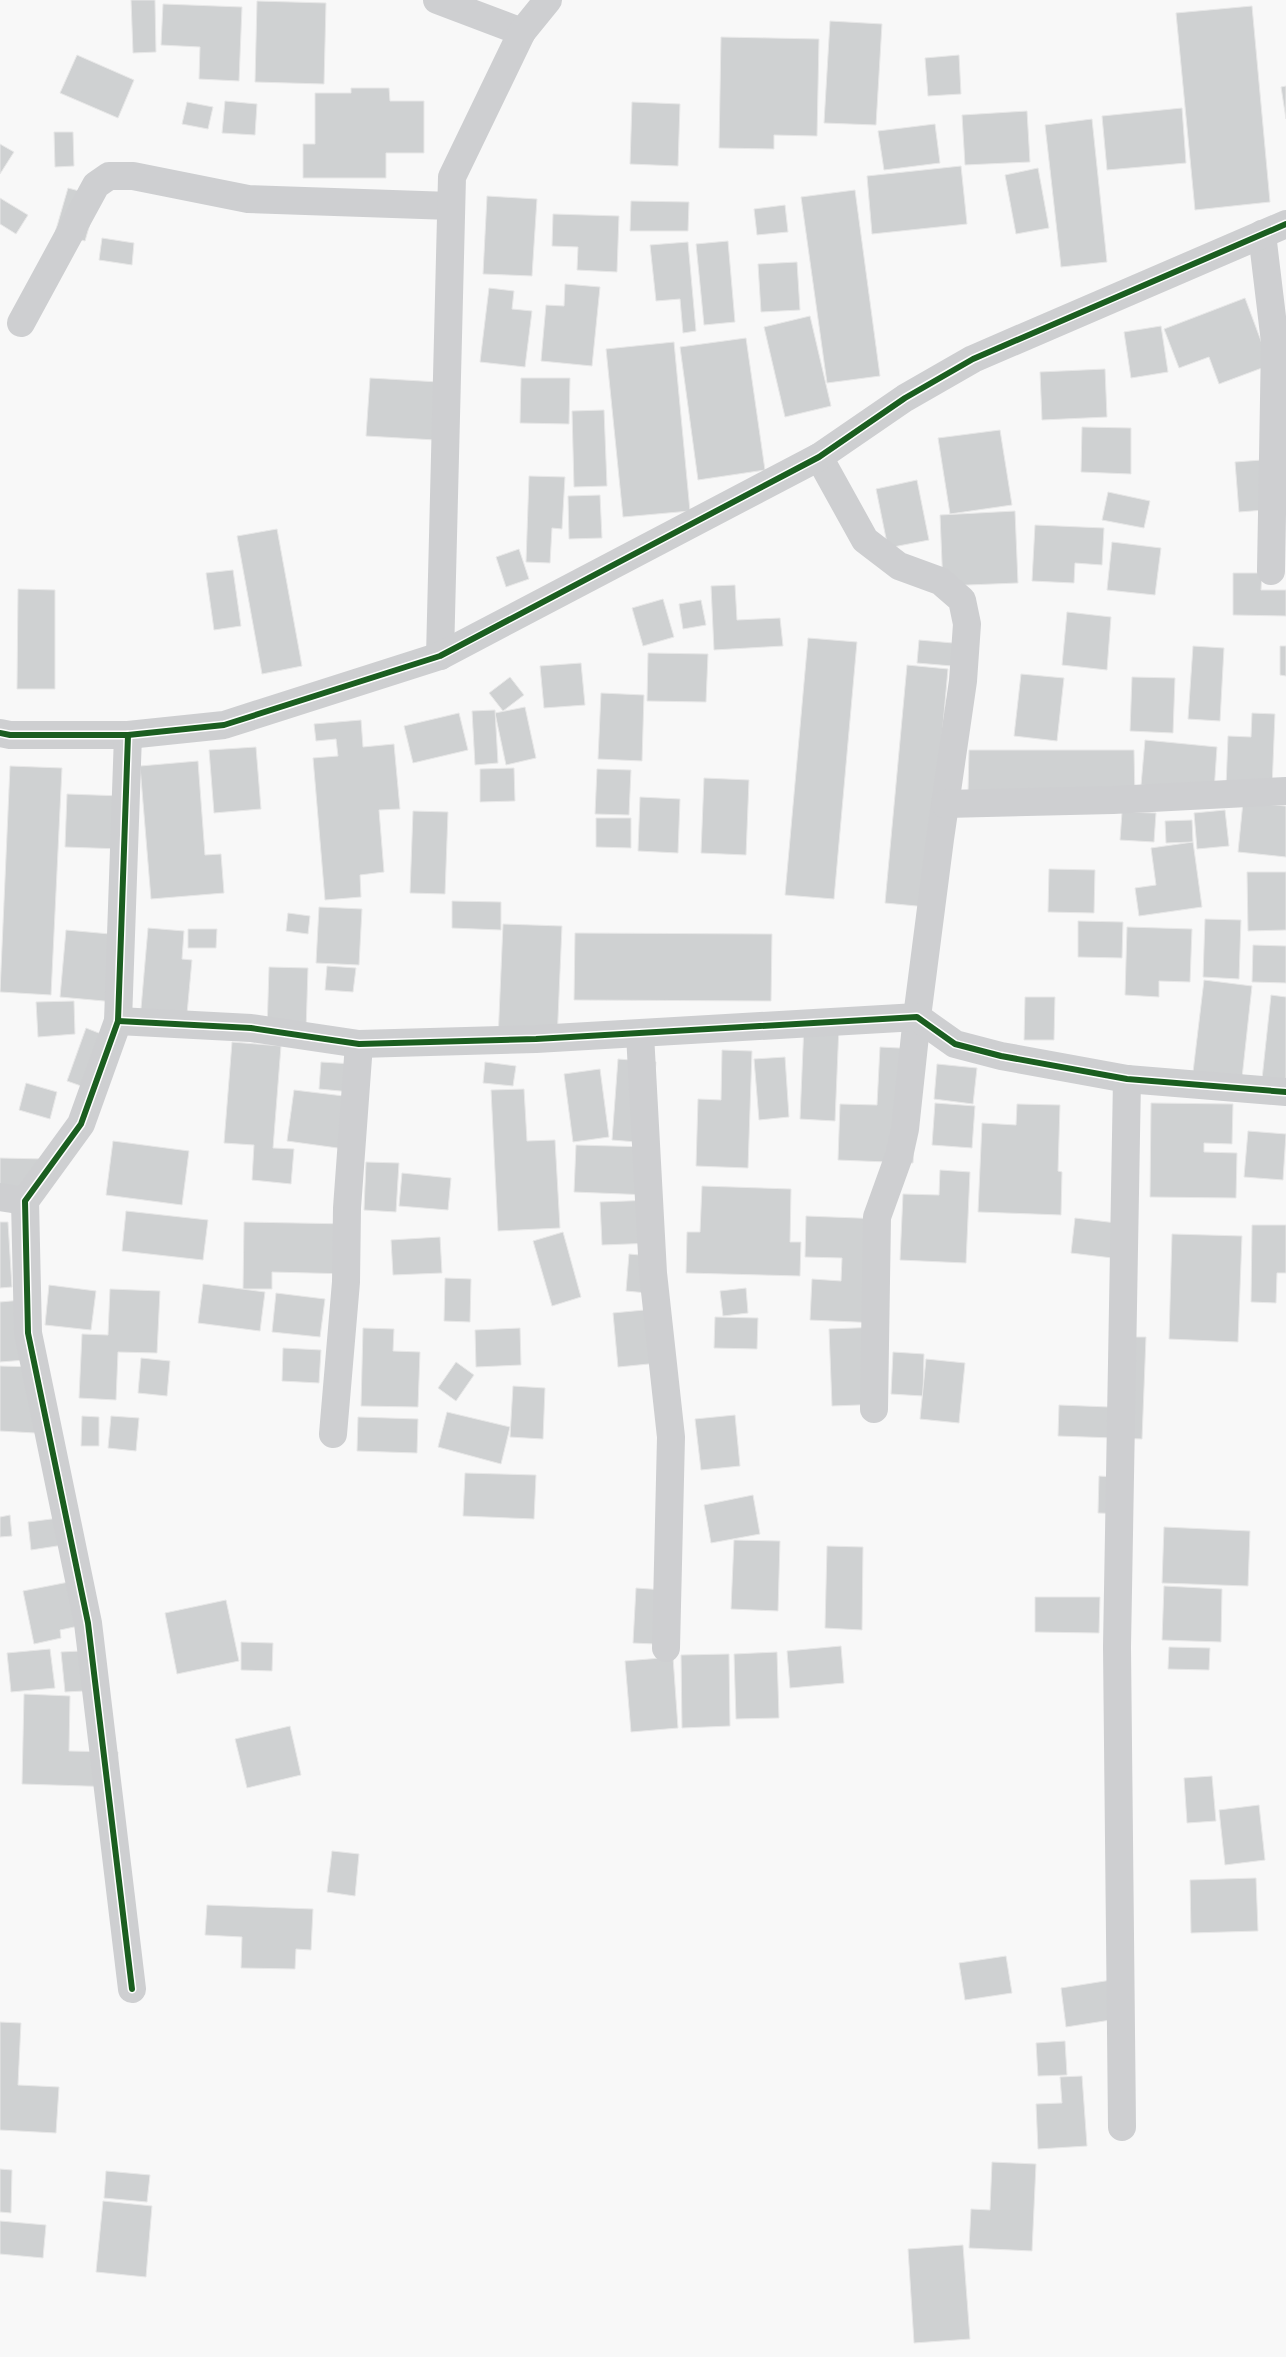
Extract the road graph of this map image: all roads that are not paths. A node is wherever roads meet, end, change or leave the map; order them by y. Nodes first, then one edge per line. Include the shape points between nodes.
1 (437, 0) edge
2 (548, 0) edge
3 (522, 32) junction
4 (451, 206) junction
5 (1274, 229) edge
6 (21, 323) dead end
7 (819, 457) junction
8 (1271, 571) dead end
9 (440, 656) junction
10 (0, 733) edge
11 (128, 735) junction
12 (1286, 791) edge
13 (945, 804) junction
14 (917, 1017) junction
15 (118, 1021) junction
16 (640, 1034) junction
17 (359, 1044) junction
18 (1127, 1079) junction
19 (1286, 1092) edge
20 (12, 1199) edge
21 (874, 1409) dead end
22 (333, 1434) dead end
23 (666, 1648) dead end
24 (132, 1989) dead end
25 (1122, 2127) dead end

1 - 3 street
2 - 3 street
3 - 4 street via 452,177
4 - 6 street via 248,199 133,176 109,176 96,185
4 - 9 street
5 - 7 street via 973,359 905,398
5 - 8 street
7 - 9 street
7 - 13 street via 865,540 899,566 940,581 962,600 967,624 963,681
9 - 11 street via 224,725
10 - 11 street via 10,736
11 - 15 street
12 - 13 street
13 - 14 street
14 - 16 street
14 - 18 street via 955,1044 1001,1056
14 - 21 street via 905,1129 877,1217
15 - 17 street via 251,1028
15 - 20 street via 81,1124
16 - 17 street
16 - 23 street via 653,1273 672,1437
17 - 22 street via 347,1208 346,1282
18 - 19 street
18 - 25 street via 1117,1647
20 - 24 street via 28,1333 88,1623

